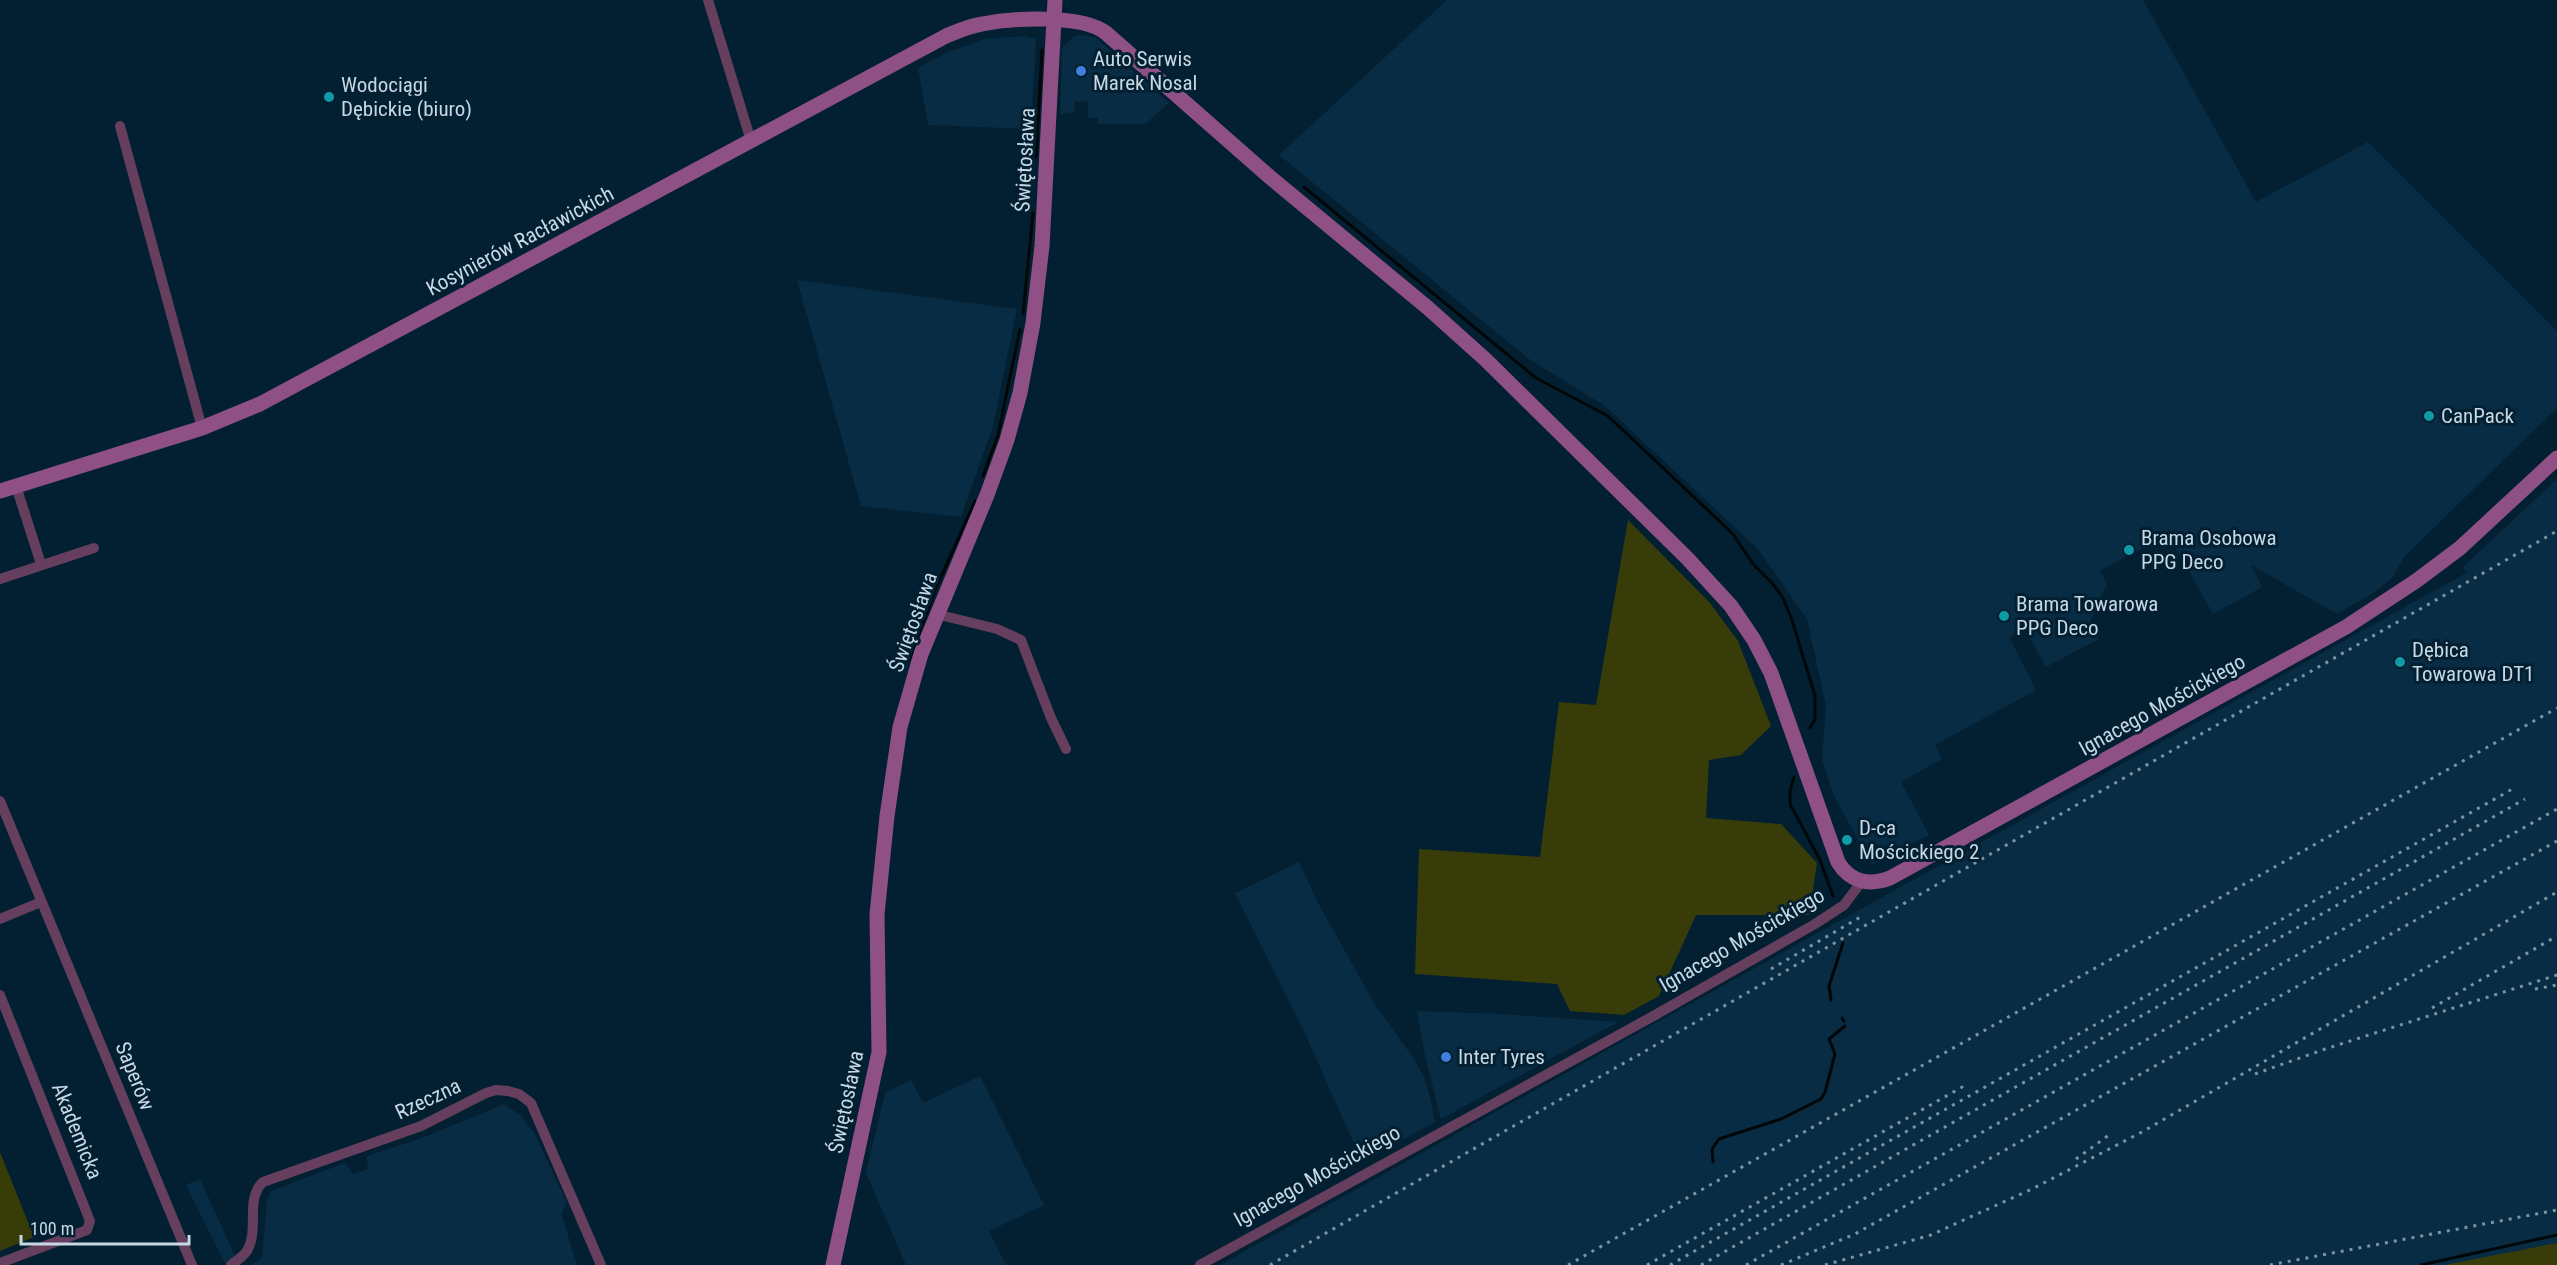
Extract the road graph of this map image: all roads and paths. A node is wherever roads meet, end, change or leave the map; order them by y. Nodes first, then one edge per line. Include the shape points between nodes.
1 (708, 0) edge
2 (1055, 0) edge
3 (1053, 21) junction
4 (120, 126) dead end
5 (750, 141) junction
6 (201, 428) junction
7 (2557, 458) edge
8 (16, 486) junction
9 (0, 491) edge
10 (94, 548) dead end
11 (41, 564) junction
12 (0, 579) edge
13 (936, 614) junction
14 (1066, 750) dead end
15 (0, 801) edge
16 (1862, 881) junction
17 (41, 902) junction
18 (0, 919) edge
19 (0, 995) edge
20 (0, 1263) edge
21 (192, 1265) edge
22 (231, 1265) edge
23 (601, 1265) edge
24 (833, 1265) edge
25 (1200, 1265) edge

1 - 5 street
2 - 3 street, Świętosława
3 - 5 street, Kosynierów Racławickich via 999,21 963,29
3 - 13 street, Świętosława via 1042,246 1026,362 999,464
3 - 16 street, Kosynierów Racławickich via 1091,24 1106,33 1486,360 1687,558 1731,606 1754,640 1771,673 1838,862 1848,875
4 - 6 street
5 - 6 street, Kosynierów Racławickich via 260,404
6 - 8 street, Kosynierów Racławickich
7 - 16 street, Ignacego Mościckiego via 2460,548 2346,627 1890,878 1873,883
8 - 9 street, Kosynierów Racławickich
8 - 11 street
10 - 11 street
11 - 12 street
13 - 14 street via 997,629 1020,640
13 - 24 street, Świętosława via 900,728 892,772 877,914 879,1052
15 - 17 street, Saperów
16 - 25 street, Ignacego Mościckiego via 1844,905 1815,924
17 - 18 street
17 - 21 street, Saperów
19 - 20 street, Akademicka via 90,1221 87,1230
22 - 23 street, Rzeczna via 249,1249 254,1197 263,1182 421,1126 496,1090 519,1094 531,1103

